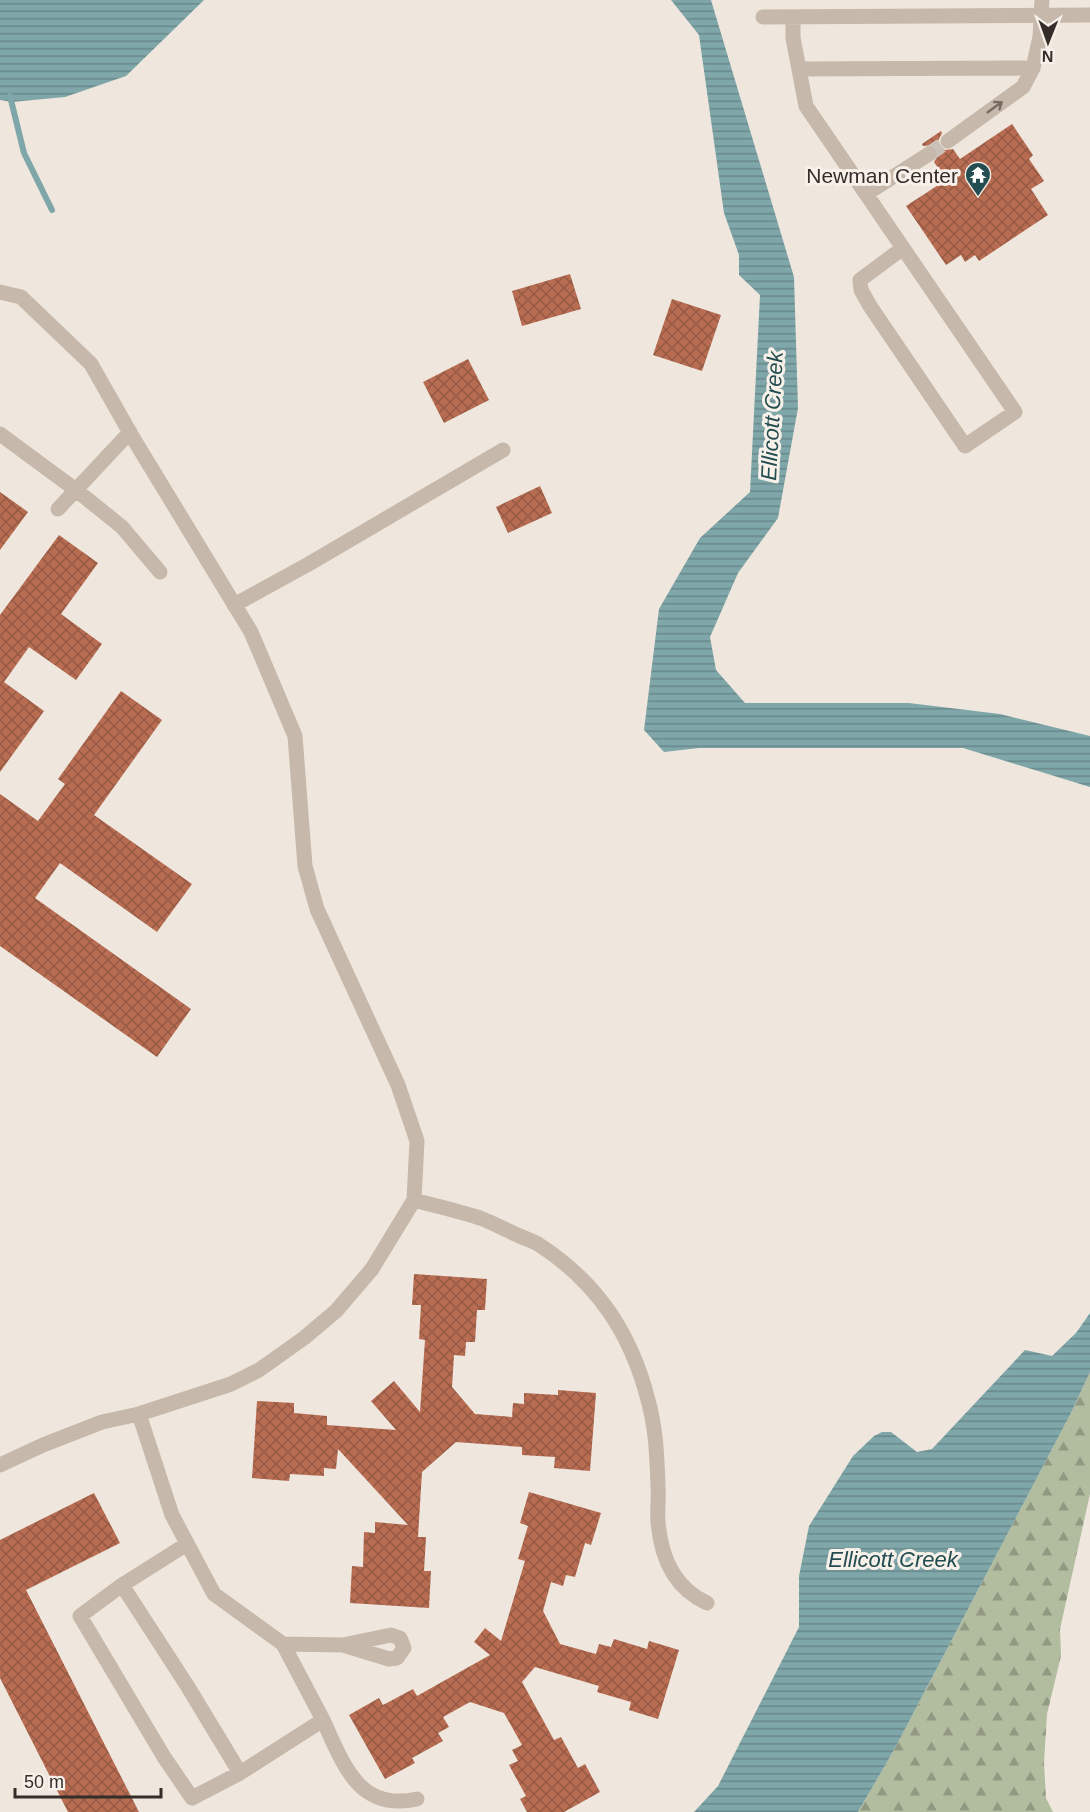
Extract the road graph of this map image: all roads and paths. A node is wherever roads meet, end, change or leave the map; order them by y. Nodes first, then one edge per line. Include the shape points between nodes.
1 (1041, 8) edge
2 (1090, 15) edge
3 (763, 17) dead end
4 (793, 17) junction
5 (1033, 68) junction
6 (799, 69) junction
7 (948, 141) tunnel mouth
8 (929, 154) tunnel mouth
9 (866, 194) junction
10 (903, 248) junction
11 (0, 292) edge
12 (130, 432) junction
13 (0, 434) edge
14 (503, 450) dead end
15 (76, 490) junction
16 (58, 509) dead end
17 (160, 572) dead end
18 (234, 605) junction
19 (414, 1200) junction
20 (139, 1414) junction
21 (0, 1465) edge
22 (187, 1544) junction
23 (122, 1585) junction
24 (707, 1603) dead end
25 (283, 1644) junction
26 (343, 1645) dead end
27 (323, 1720) junction
28 (240, 1773) junction
29 (417, 1799) dead end

1 - 2 street
1 - 4 street
1 - 5 street
3 - 4 street
4 - 6 street
5 - 6 street
7 -> 5 street via 1023,87
6 - 9 street via 806,106
8 - 9 street
9 - 10 street
10 - 10 street via 1015,412 965,446 861,290 860,280
11 - 12 street via 21,297 91,364
12 - 15 street
12 - 18 street
13 - 15 street
14 - 18 street
15 - 16 street
15 - 17 street via 122,527
18 - 19 street via 251,632 295,736 305,866 317,909 398,1085 417,1140
19 - 20 street via 372,1269 336,1311 304,1338 231,1384
19 - 24 street via 482,1219 537,1244 596,1293 632,1351 648,1400 657,1449 662,1548 678,1582
20 - 21 street via 102,1422
20 - 22 street via 172,1515
22 - 23 street
22 - 25 street via 214,1594
23 - 28 street
23 - 28 street via 80,1616 164,1757 192,1798
25 - 26 street
25 - 27 street
27 - 28 street
27 - 29 street via 369,1802 403,1804

